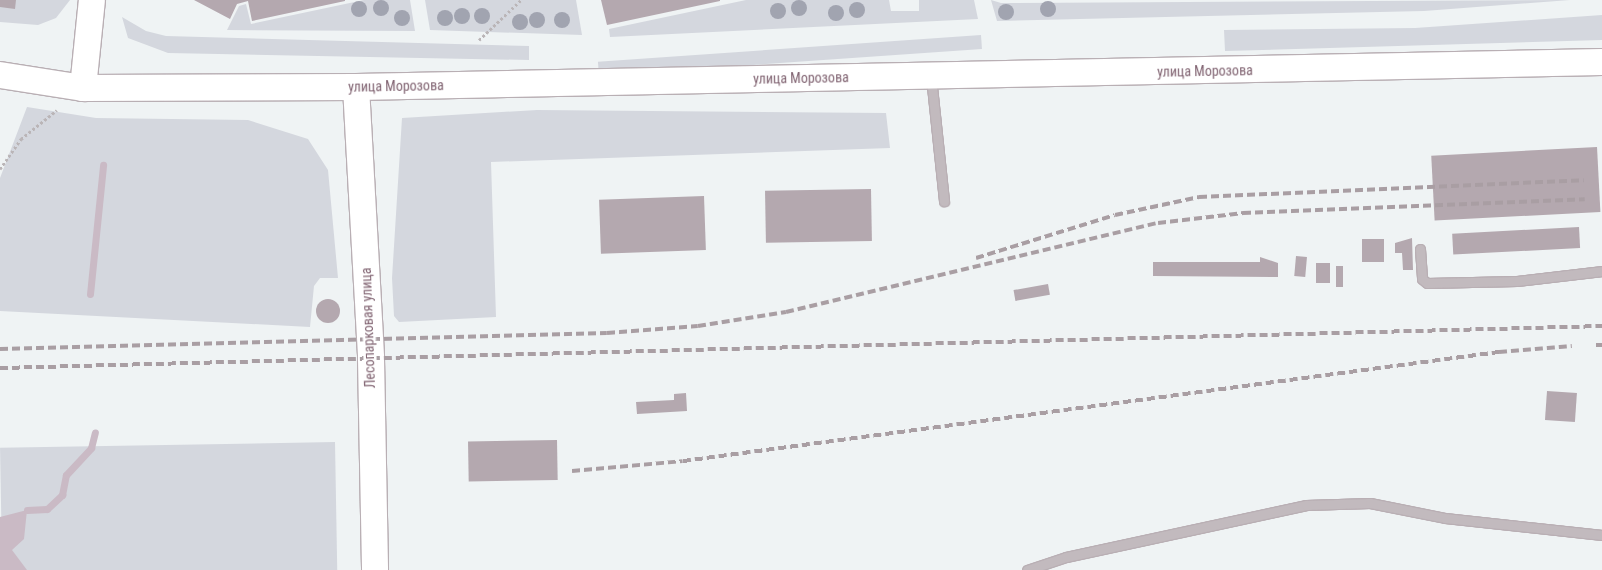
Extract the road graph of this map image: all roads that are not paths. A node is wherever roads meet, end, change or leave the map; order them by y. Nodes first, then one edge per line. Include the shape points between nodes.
1 (92, 0) edge
2 (1602, 62) edge
3 (0, 76) edge
4 (930, 76) junction
5 (356, 87) junction
6 (83, 88) junction
7 (944, 201) dead end
8 (1420, 248) dead end
9 (1602, 271) edge
10 (1602, 535) edge
11 (375, 570) edge
12 (1028, 570) edge

1 - 6 main road
2 - 4 main road, улица Морозова
3 - 6 main road, улица Морозова
4 - 5 main road, улица Морозова
4 - 7 lane
5 - 6 main road, улица Морозова
5 - 11 main road, Лесопарковая улица via 371,359
8 - 9 lane via 1422,279 1427,283 1517,281
10 - 12 lane via 1445,518 1370,503 1306,504 1066,557

